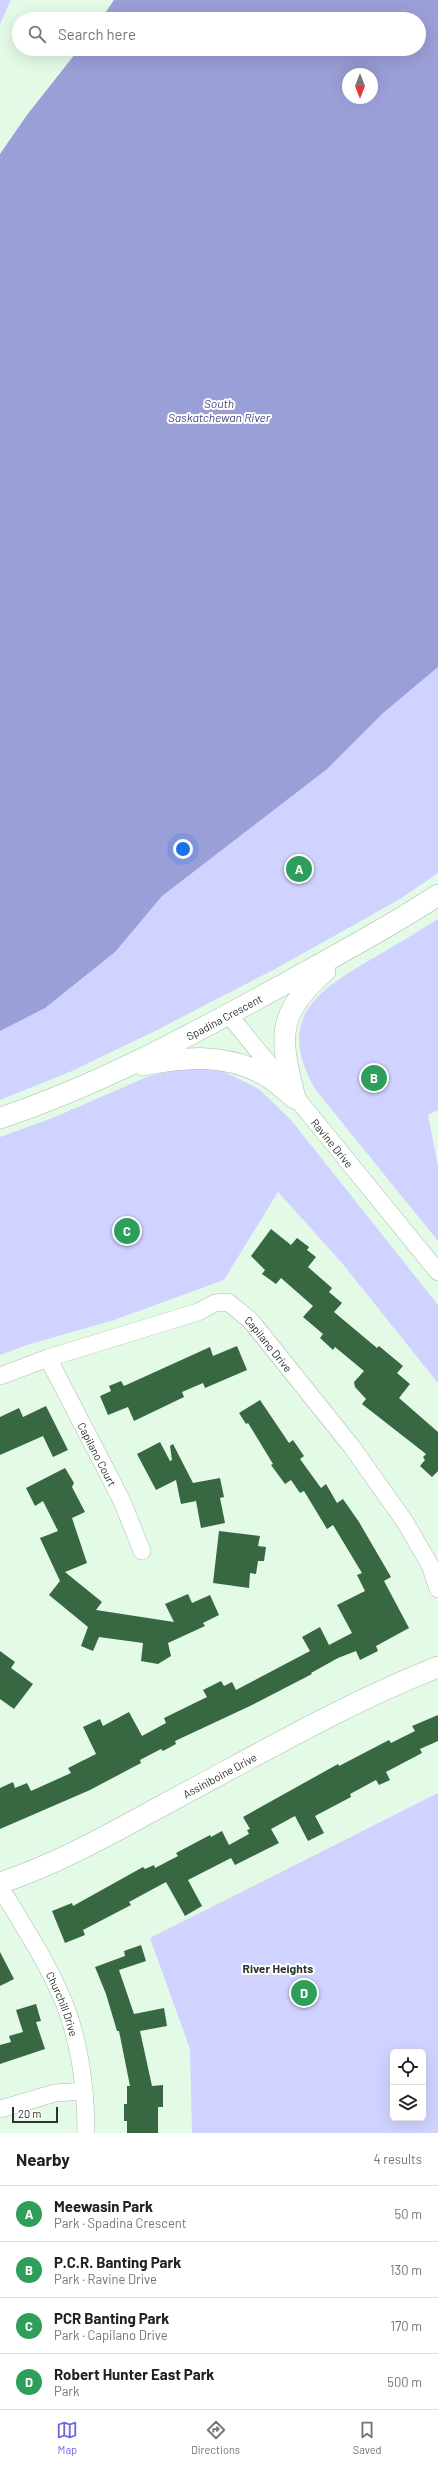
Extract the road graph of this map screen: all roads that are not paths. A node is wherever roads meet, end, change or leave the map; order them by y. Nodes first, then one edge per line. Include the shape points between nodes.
1 (438, 895) edge
2 (355, 945) junction
3 (228, 1014) junction
4 (123, 1068) junction
5 (295, 1098) junction
6 (0, 1118) edge
7 (438, 1272) edge
8 (48, 1358) junction
9 (0, 1376) edge
10 (142, 1551) dead end
11 (438, 1589) edge
12 (438, 1667) edge
13 (0, 1883) edge
14 (0, 1887) edge
15 (84, 2091) junction
16 (0, 2109) edge
17 (86, 2133) edge

1 - 2 street, Spadina Crescent
2 - 3 street, Spadina Crescent
2 - 5 street via 304,990 289,1015 284,1051
3 - 4 street, Spadina Crescent
3 - 5 street, Ravine Drive
4 - 5 street via 174,1059 223,1060 264,1075
4 - 6 street, Spadina Crescent
5 - 7 street, Ravine Drive
8 - 9 street, Capilano Drive
8 - 10 street, Capilano Court via 120,1499
8 - 11 street, Capilano Drive via 198,1312 215,1303 228,1302 251,1321 352,1447 405,1522 430,1565
12 - 13 street, Assiniboine Drive via 385,1688 113,1832
14 - 15 street, Churchill Drive via 59,1993 69,2016 80,2059
15 - 16 street via 55,2093
15 - 17 street, Churchill Drive

